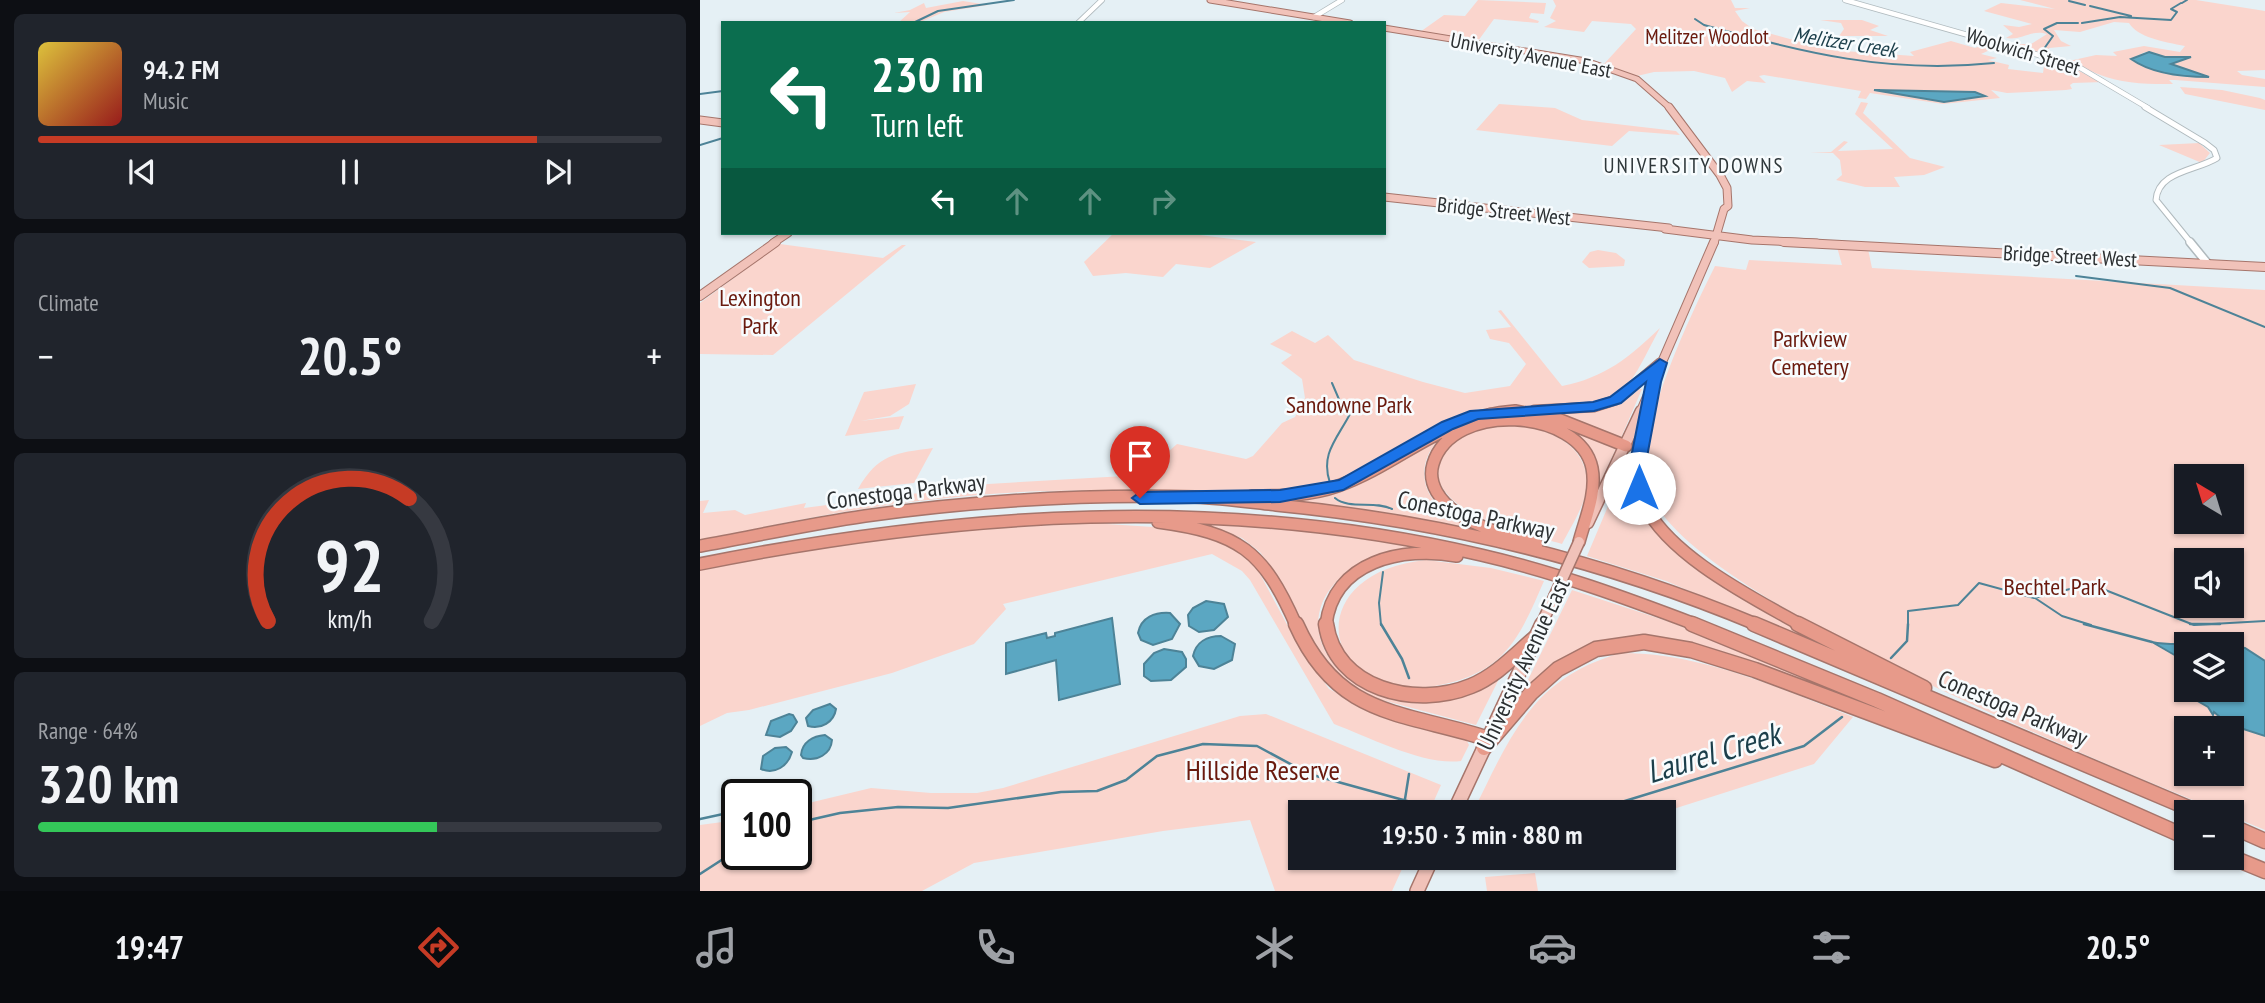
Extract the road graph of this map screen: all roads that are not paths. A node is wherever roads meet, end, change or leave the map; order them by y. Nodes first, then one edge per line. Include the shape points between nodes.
1 (1102, 0) edge
2 (1201, 0) edge
3 (1210, 0) edge
4 (1342, 0) edge
5 (1846, 0) edge
6 (1314, 17) junction
7 (1081, 21) edge
8 (1328, 21) edge
9 (1338, 21) edge
10 (1386, 29) edge
11 (700, 120) edge
12 (721, 123) edge
13 (1386, 197) edge
14 (785, 235) edge
15 (1717, 235) junction
16 (2208, 264) junction
17 (2265, 267) edge
18 (700, 296) edge
19 (1660, 363) junction
20 (1654, 382) junction
21 (1517, 411) junction
22 (1626, 446) junction
23 (1196, 497) junction
24 (1110, 516) junction
25 (1579, 542) junction
26 (700, 546) edge
27 (1561, 556) junction
28 (700, 564) edge
29 (1527, 568) junction
30 (1535, 638) junction
31 (2021, 736) junction
32 (1487, 743) junction
33 (2089, 795) junction
34 (1460, 800) edge
35 (2174, 802) edge
36 (2174, 832) edge
37 (2244, 832) edge
38 (2265, 841) edge
39 (2244, 862) edge
40 (1427, 870) edge
41 (2265, 871) edge
42 (1417, 891) edge

1 - 7 street
2 - 8 main road
3 - 6 main road
4 - 6 street
5 - 16 street, Woolwich Street via 2087,70 2206,143 2217,159 2161,182 2155,193
6 - 9 main road
10 - 15 main road, University Avenue East via 1576,60 1637,79 1663,99 1720,175 1728,206
11 - 12 main road
13 - 15 main road, Bridge Street West
14 - 18 main road
15 - 16 main road, Bridge Street West
15 - 19 main road, University Avenue East
16 - 17 main road, Bridge Street West
19 - 20 main road, University Avenue East
19 - 21 highway via 1616,400 1594,407
20 - 22 main road, University Avenue East
20 - 31 highway via 1636,473 1643,503 1690,555 1748,595 1831,642
21 - 22 highway via 1558,420
21 - 23 highway via 1475,415 1447,426 1343,485 1280,496
22 - 25 main road, University Avenue East
23 - 26 highway, Conestoga Parkway via 1057,499 933,508
23 - 27 highway, Conestoga Parkway via 1339,511
24 - 28 highway, Conestoga Parkway via 900,529
24 - 29 highway, Conestoga Parkway via 1249,519 1344,530 1418,541
24 - 32 highway via 1188,525 1241,542 1260,557 1300,636 1336,684 1363,700 1462,728
25 - 27 highway via 1593,483 1588,458 1573,439 1531,421 1499,419 1473,425 1444,440 1431,458 1430,478 1446,504 1462,516
25 - 30 main road, University Avenue East, bridge
27 - 31 highway, Conestoga Parkway via 1743,619
29 - 30 highway via 1429,552 1383,558 1340,584 1324,619 1325,634 1342,668 1366,684 1397,694 1435,696 1471,686
29 - 33 highway, Conestoga Parkway via 1721,634
30 - 32 main road, University Avenue East
31 - 35 highway, Conestoga Parkway
32 - 33 highway via 1531,692 1561,667 1599,648 1651,642 1696,651 1816,690
32 - 34 main road, University Avenue East
33 - 36 highway, Conestoga Parkway
37 - 38 highway
39 - 41 highway
40 - 42 main road

